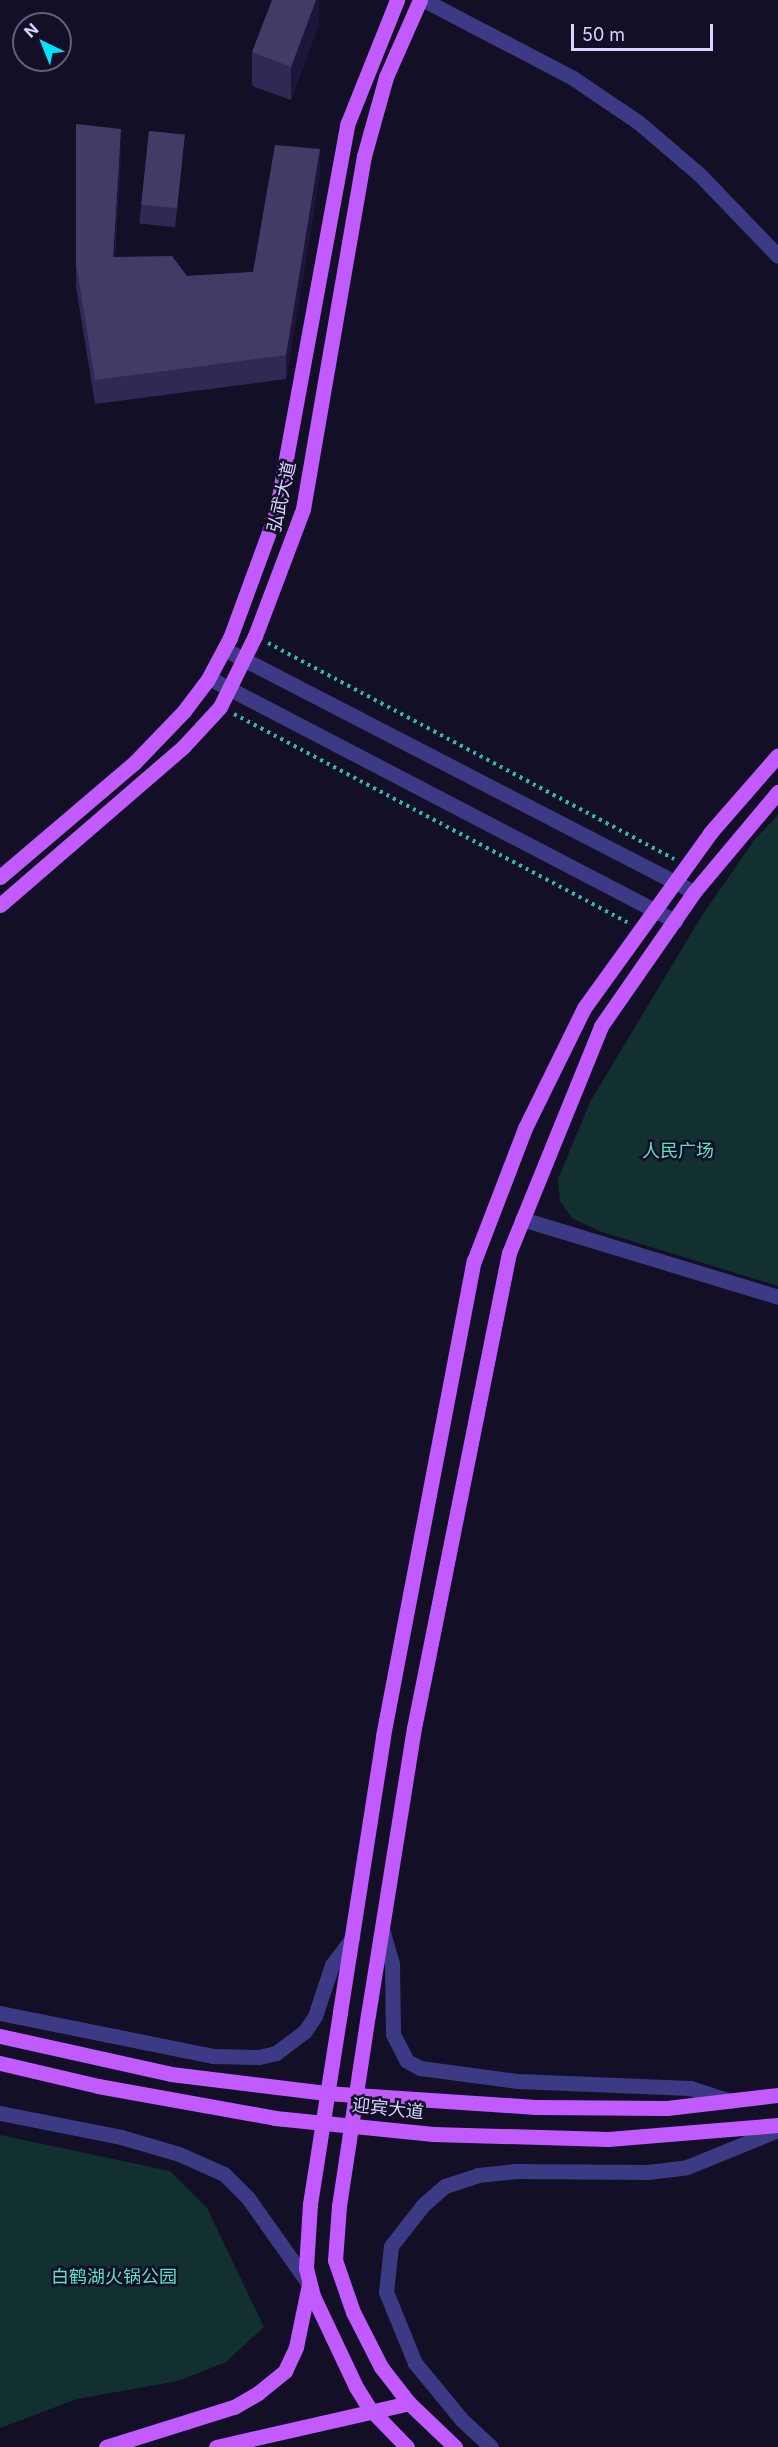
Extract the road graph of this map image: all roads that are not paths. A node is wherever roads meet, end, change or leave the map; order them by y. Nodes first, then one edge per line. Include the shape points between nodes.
1 (397, 0) edge
2 (422, 0) edge
3 (778, 256) edge
4 (224, 649) junction
5 (244, 659) junction
6 (209, 678) junction
7 (230, 688) junction
8 (778, 755) edge
9 (778, 792) edge
10 (0, 877) edge
11 (673, 882) junction
12 (694, 892) junction
13 (0, 905) edge
14 (655, 909) junction
15 (675, 921) junction
16 (522, 1219) junction
17 (778, 1297) edge
18 (382, 1929) junction
19 (352, 1938) junction
20 (0, 2013) edge
21 (0, 2036) edge
22 (0, 2063) edge
23 (778, 2095) edge
24 (730, 2101) junction
25 (0, 2113) edge
26 (778, 2127) edge
27 (309, 2283) junction
28 (410, 2403) junction
29 (370, 2409) junction
30 (106, 2447) edge
31 (216, 2447) edge
32 (407, 2447) edge
33 (455, 2447) edge
34 (491, 2447) edge

1 - 4 main road, 弘武大道 via 347,125 276,513 247,598
2 - 3 street via 573,78 638,122 700,175
2 - 5 main road, 弘武大道 via 386,77 364,156 303,509
4 - 5 street
4 - 6 main road, 弘武大道
5 - 7 main road, 弘武大道
5 - 11 street
6 - 7 street
6 - 10 main road, 弘武大道 via 184,711 135,762
7 - 13 main road, 弘武大道 via 220,706 140,787
7 - 14 street
8 - 11 main road
9 - 12 main road
11 - 12 street
11 - 14 main road
12 - 15 main road
14 - 15 street
14 - 19 main road via 584,1008 525,1128 474,1261 383,1736
15 - 16 main road via 601,1026
16 - 17 street
16 - 18 main road via 508,1253 419,1705
18 - 24 street via 392,1964 393,2034 408,2061 420,2068 518,2081 690,2088
18 - 28 main road, bridge via 339,2206 335,2260 342,2289 381,2367
19 - 20 street via 332,1965 315,2016 305,2031 276,2053 259,2057 214,2056
19 - 27 main road, bridge via 310,2204
21 - 24 main road, 迎宾大道 via 171,2074 326,2094 536,2107 667,2108
22 - 26 main road, 迎宾大道 via 98,2086 275,2118 433,2134 608,2139
23 - 24 main road, 迎宾大道
25 - 27 street via 121,2137 179,2154 224,2174 248,2198
26 - 34 street via 687,2167 648,2172 478,2175 446,2186 416,2212 391,2246 386,2292 392,2313 415,2363 462,2420
27 - 29 main road via 338,2352
27 - 30 main road via 296,2347 285,2371 258,2393 234,2407
28 - 29 main road
28 - 33 main road
29 - 31 main road
29 - 32 main road

